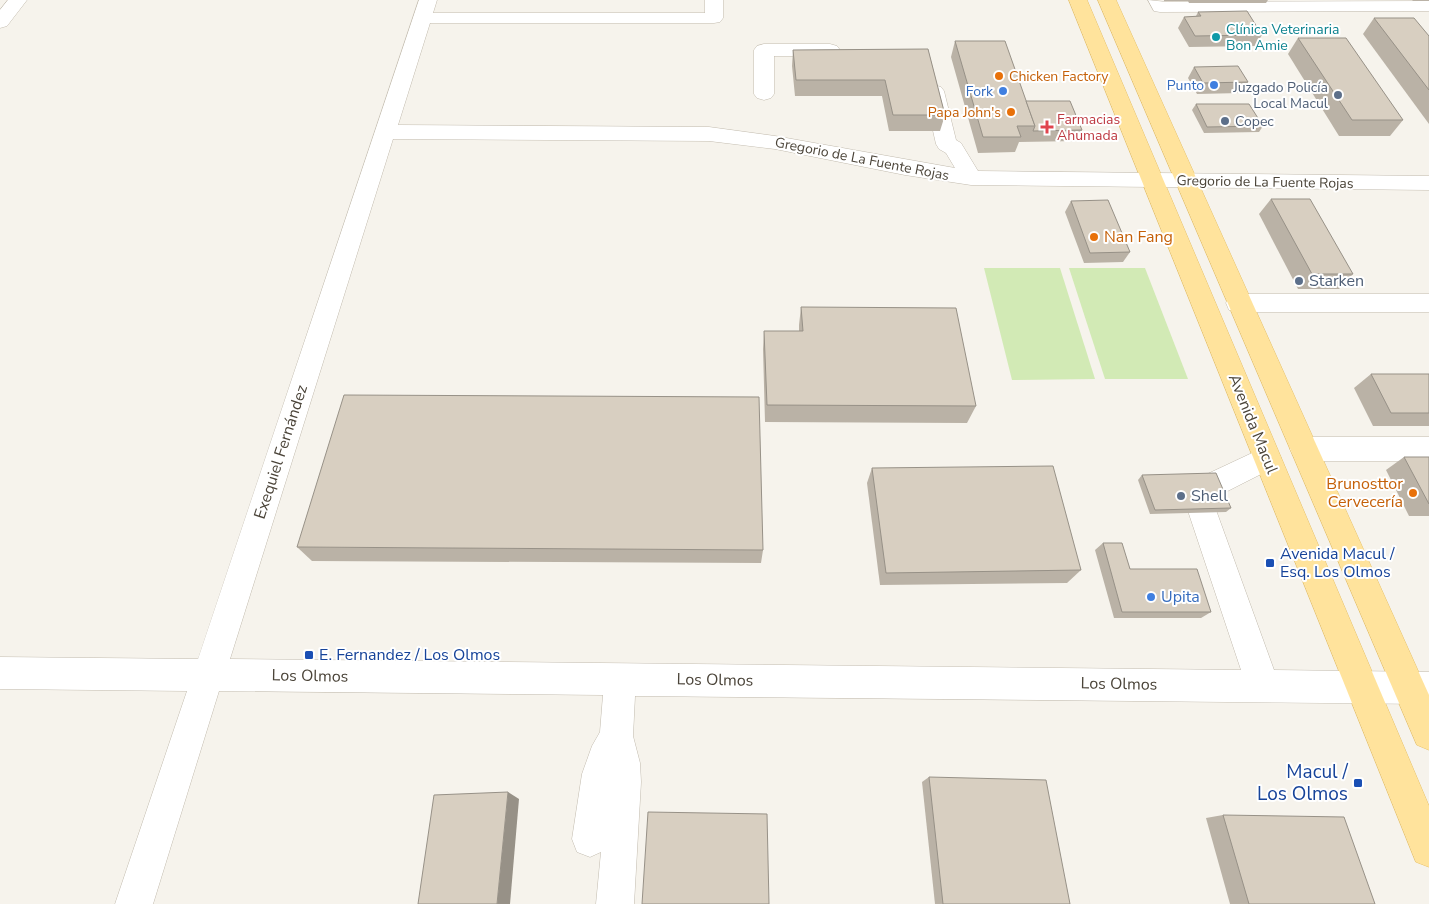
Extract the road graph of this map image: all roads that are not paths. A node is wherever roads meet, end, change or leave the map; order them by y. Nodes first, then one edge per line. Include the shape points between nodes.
1 (18, 0) edge
2 (714, 0) edge
3 (1078, 0) edge
4 (1107, 0) edge
5 (1157, 0) edge
6 (1429, 6) edge
7 (425, 9) edge
8 (0, 22) edge
9 (849, 50) edge
10 (929, 70) edge
11 (764, 94) dead end
12 (385, 132) junction
13 (971, 178) junction
14 (1152, 180) junction
15 (1185, 181) junction
16 (1429, 183) edge
17 (1238, 303) junction
18 (1429, 303) edge
19 (1304, 448) junction
20 (1429, 449) edge
21 (1267, 458) junction
22 (0, 673) edge
23 (209, 675) junction
24 (620, 679) junction
25 (1263, 686) junction
26 (1362, 687) junction
27 (1419, 688) edge
28 (1429, 733) edge
29 (616, 736) junction
30 (590, 838) dead end
31 (1429, 849) edge
32 (134, 904) edge
33 (615, 904) edge

1 - 8 street
2 - 7 street via 714,18
3 - 14 main road, Avenida Macul
4 - 15 main road
5 - 6 street via 1160,7
7 - 12 street, Exequiel Fernández
9 - 11 street via 764,50
10 - 13 street via 946,144 954,148
12 - 13 street, Gregorio de La Fuente Rojas via 716,134 772,142 901,169
12 - 23 street, Exequiel Fernández
13 - 14 street, Gregorio de La Fuente Rojas
14 - 15 street, Gregorio de La Fuente Rojas
14 - 21 main road, Avenida Macul
15 - 16 street, Gregorio de La Fuente Rojas
15 - 17 main road
17 - 18 street
17 - 19 main road
19 - 20 street
19 - 27 main road
21 - 25 street via 1196,493
21 - 26 main road, Avenida Macul
22 - 23 street, Los Olmos
23 - 24 street, Los Olmos
23 - 32 street, Exequiel Fernández
24 - 25 street, Los Olmos
24 - 29 street
25 - 26 street, Los Olmos
26 - 27 street, Los Olmos
26 - 31 main road, Avenida Macul
27 - 28 main road
29 - 30 street via 599,774
29 - 33 street via 624,782

